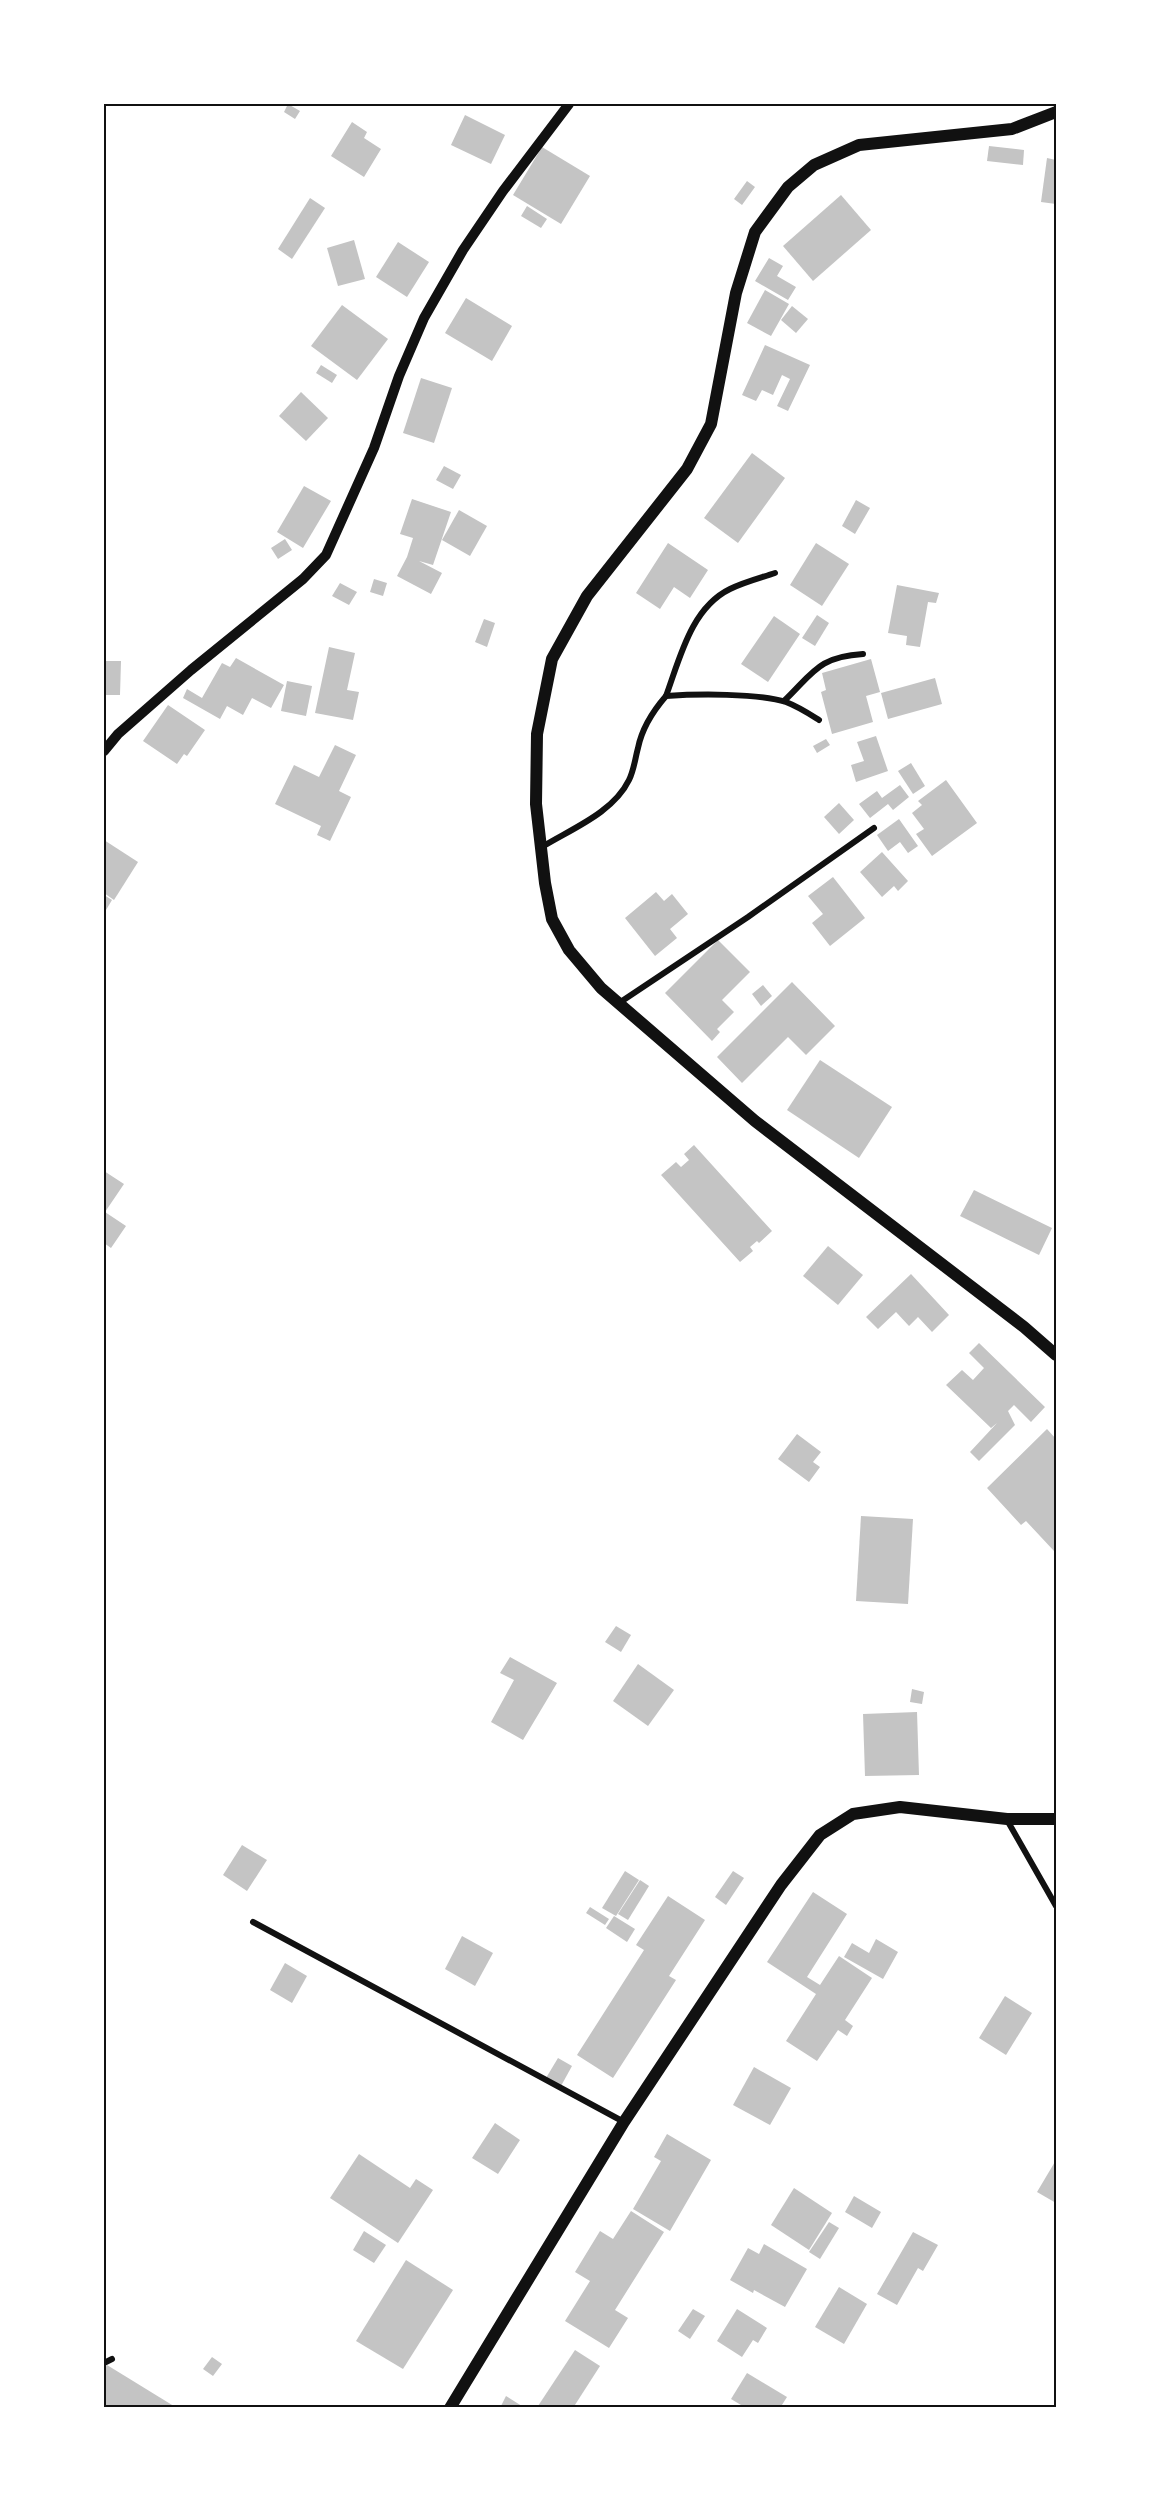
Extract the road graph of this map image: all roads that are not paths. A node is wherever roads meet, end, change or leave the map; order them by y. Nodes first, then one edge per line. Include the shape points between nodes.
1 (569, 104) edge
2 (1056, 112) edge
3 (774, 573) dead end
4 (863, 654) dead end
5 (666, 696) junction
6 (784, 701) junction
7 (819, 720) dead end
8 (104, 751) edge
9 (874, 828) dead end
10 (541, 847) junction
11 (619, 1004) junction
12 (1056, 1354) edge
13 (1007, 1819) junction
14 (1056, 1820) edge
15 (1056, 1906) edge
16 (253, 1922) dead end
17 (624, 2122) junction
18 (112, 2359) dead end
19 (104, 2363) edge
20 (450, 2408) edge

1 - 8 street via 463,250 424,318 374,448 326,555 303,579 190,670
2 - 10 main road via 1012,129 859,145 814,165 788,187 755,232 736,293 711,424 687,470 587,596 552,659 537,734 536,804
3 - 5 street via 730,589 708,603 697,619
4 - 6 street via 820,664
5 - 6 street via 741,696
5 - 10 street via 653,710 629,780 619,795 601,811
6 - 7 street
9 - 11 street
10 - 11 main road via 552,919 569,950
11 - 12 main road via 755,1121
13 - 14 main road
13 - 15 street
13 - 17 main road via 900,1806 853,1814 820,1835 781,1885
16 - 17 street
17 - 20 main road
18 - 19 street

